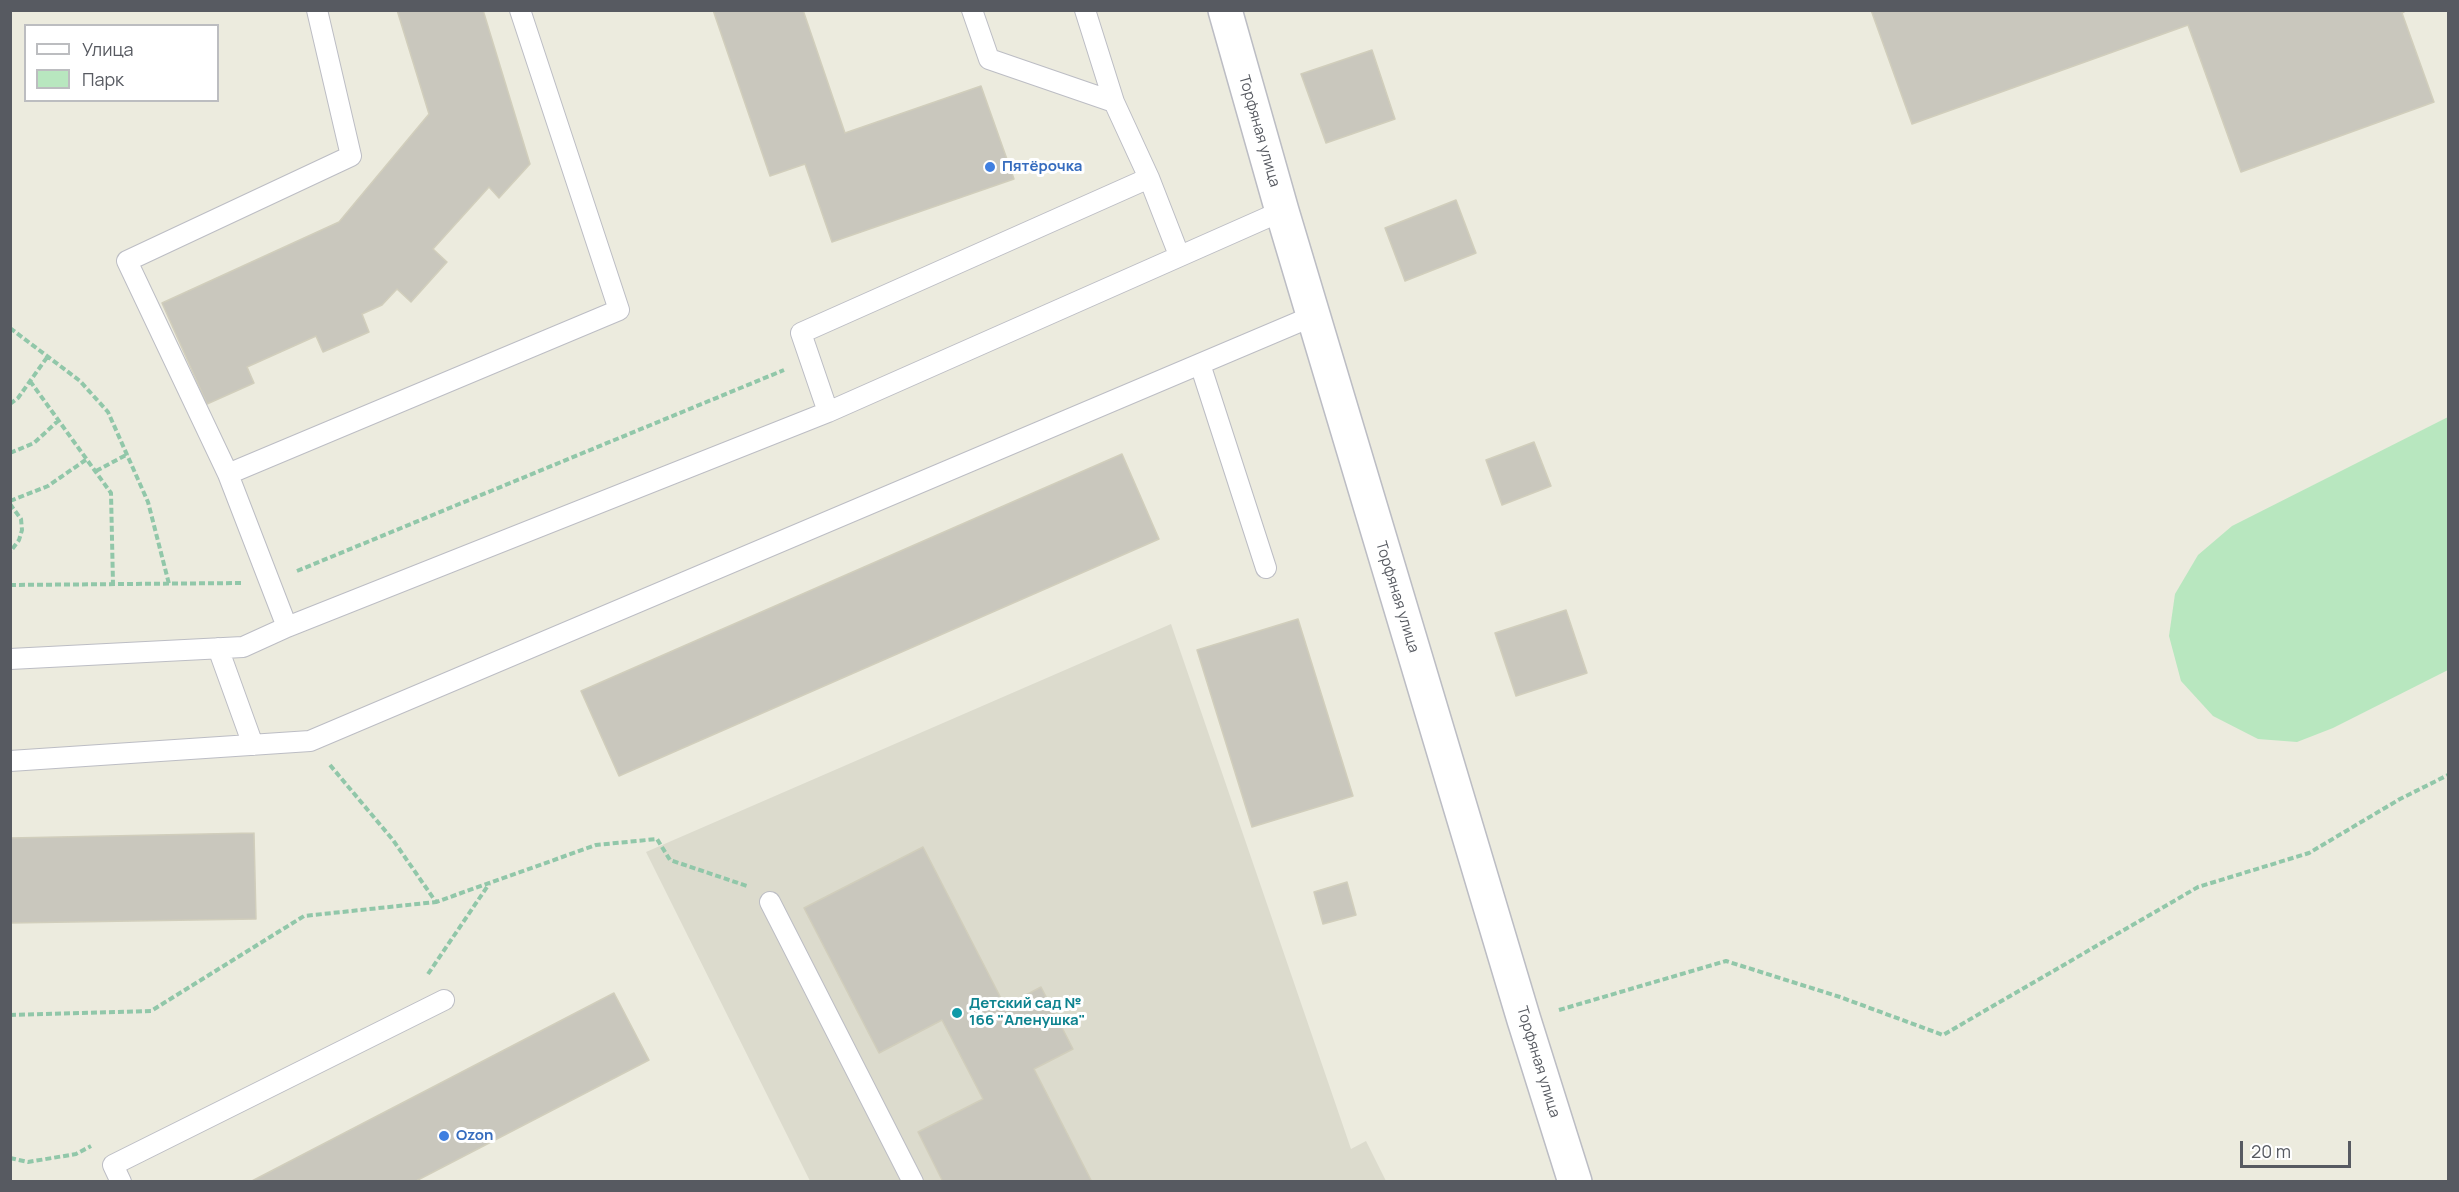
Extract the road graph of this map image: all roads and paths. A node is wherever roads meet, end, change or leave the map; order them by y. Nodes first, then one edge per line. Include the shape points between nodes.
1 (317, 10) edge
2 (520, 10) edge
3 (972, 10) edge
4 (1086, 10) edge
5 (1224, 10) edge
6 (1114, 102) junction
7 (1149, 178) junction
8 (1282, 211) junction
9 (1179, 255) junction
10 (1313, 316) junction
11 (10, 328) edge
12 (48, 356) junction
13 (811, 358) junction
14 (1200, 364) junction
15 (30, 381) junction
16 (10, 404) edge
17 (828, 412) junction
18 (59, 420) junction
19 (10, 453) edge
20 (128, 454) junction
21 (87, 459) junction
22 (96, 471) junction
23 (228, 474) junction
24 (10, 502) edge
25 (10, 552) edge
26 (1266, 568) dead end
27 (270, 582) junction
28 (113, 584) junction
29 (169, 584) junction
30 (10, 585) edge
31 (287, 627) junction
32 (218, 648) junction
33 (10, 659) edge
34 (310, 741) junction
35 (253, 745) junction
36 (10, 761) edge
37 (2448, 775) edge
38 (489, 884) junction
39 (436, 902) junction
40 (770, 902) joint
41 (427, 976) dead end
42 (444, 1000) dead end
43 (10, 1015) edge
44 (1524, 1020) junction
45 (98, 1143) dead end
46 (10, 1158) edge
47 (122, 1182) edge
48 (914, 1182) edge
49 (1575, 1182) edge

1 - 23 lane via 351,156 127,261
2 - 23 lane via 619,310
3 - 6 lane via 988,59
4 - 6 lane
5 - 8 street, Торфяная улица
6 - 7 lane
7 - 9 lane
7 - 13 lane via 801,333
8 - 9 lane
8 - 10 street, Торфяная улица
9 - 17 lane
10 - 14 lane
10 - 44 street, Торфяная улица
11 - 12 path
12 - 15 path
12 - 20 path via 80,381 108,412
13 - 17 lane
13 - 27 path
14 - 26 lane
14 - 34 lane
15 - 16 path
15 - 18 path
17 - 31 lane
18 - 19 path via 34,443
18 - 21 path
20 - 22 path
20 - 29 path via 148,502
21 - 22 path
21 - 24 path via 48,486
22 - 28 path via 111,493
23 - 27 lane
24 - 25 path via 21,519 22,530
27 - 29 path
27 - 31 lane
28 - 29 path
28 - 30 path
31 - 32 lane via 243,647
32 - 33 lane
32 - 35 lane
34 - 35 lane
34 - 39 path via 393,840
35 - 36 lane
37 - 44 path via 2309,853 2198,887 1943,1035 1726,961
38 - 39 path
38 - 40 path via 596,845 657,839 670,860 745,885
38 - 41 path
39 - 43 path via 304,916 151,1011
40 - 48 lane
42 - 47 lane via 113,1165
44 - 49 street, Торфяная улица
45 - 46 path via 76,1154 28,1162

